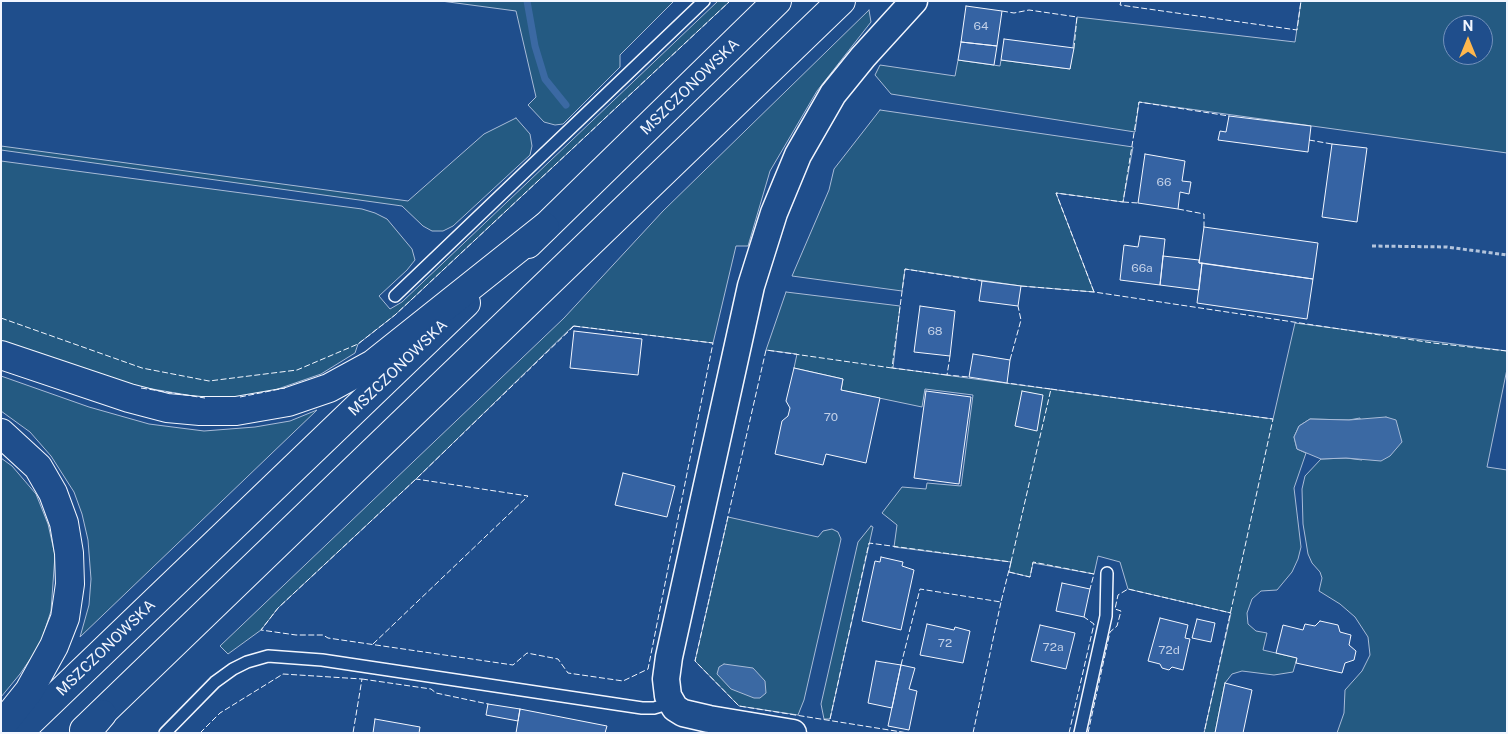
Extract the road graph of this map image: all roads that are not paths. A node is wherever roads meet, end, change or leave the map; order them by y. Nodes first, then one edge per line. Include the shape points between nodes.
1 (704, 1) edge
2 (777, 1) edge
3 (842, 1) edge
4 (914, 1) edge
5 (545, 227) junction
6 (395, 296) dead end
7 (1, 355) edge
8 (1, 433) edge
9 (1107, 573) dead end
10 (671, 703) junction
11 (94, 723) edge
12 (1, 726) edge
13 (18, 733) edge
14 (82, 733) edge
15 (165, 733) edge
16 (793, 733) edge
17 (1080, 733) edge

1 - 6 lane
2 - 5 main road, MSZCZONOWSKA
3 - 11 main road
4 - 10 street via 833,94 798,156 774,214 749,296 669,657 666,679
5 - 7 main road via 373,364 329,388 288,402 236,411 167,408
5 - 13 main road, MSZCZONOWSKA
8 - 12 main road via 38,467 53,493 64,523 70,584 65,618 54,646 29,691
9 - 17 lane via 1106,616
10 - 15 lane via 642,708 322,660 268,656 247,662 215,682
10 - 16 street via 682,713
11 - 14 main road

